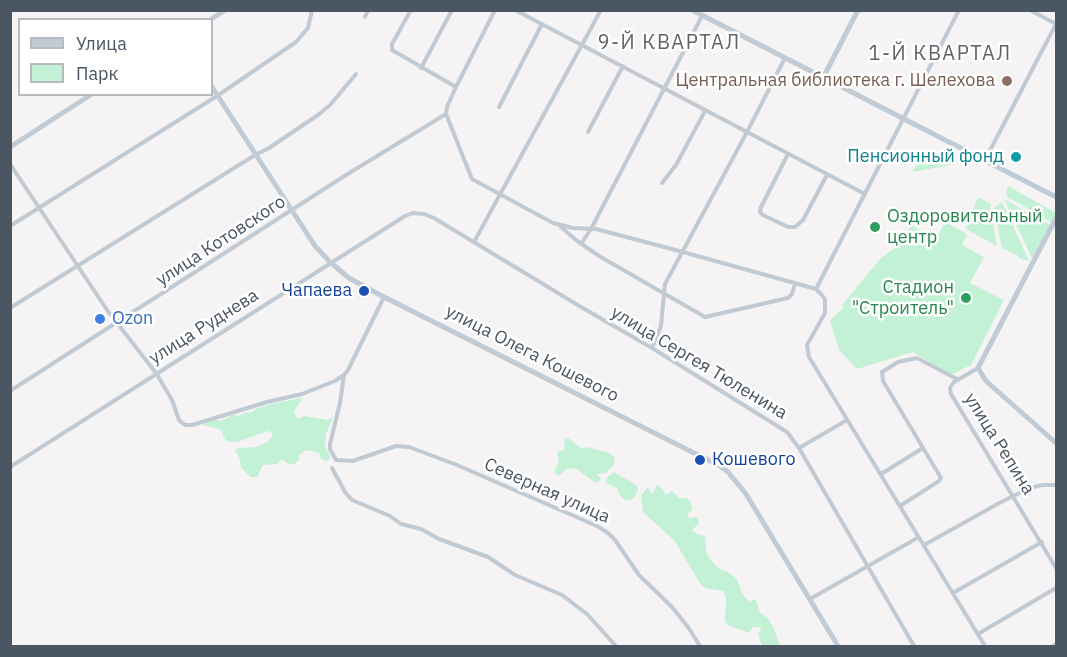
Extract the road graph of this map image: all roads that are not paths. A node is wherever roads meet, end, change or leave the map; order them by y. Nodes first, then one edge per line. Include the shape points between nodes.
1 (312, 10) edge
2 (368, 10) edge
3 (411, 10) edge
4 (452, 10) edge
5 (495, 10) edge
6 (515, 10) edge
7 (601, 10) edge
8 (692, 10) edge
9 (858, 10) edge
10 (959, 10) edge
11 (1030, 10) edge
12 (702, 16) junction
13 (365, 17) dead end
14 (542, 24) junction
15 (1056, 24) edge
16 (582, 46) junction
17 (785, 58) junction
18 (622, 66) junction
19 (421, 68) junction
20 (356, 74) dead end
21 (823, 78) junction
22 (456, 87) junction
23 (213, 89) edge
24 (664, 90) junction
25 (89, 96) edge
26 (217, 96) junction
27 (499, 107) dead end
28 (705, 111) junction
29 (446, 114) junction
30 (904, 117) junction
31 (588, 132) dead end
32 (747, 132) junction
33 (10, 147) edge
34 (255, 154) junction
35 (788, 154) junction
36 (985, 160) junction
37 (10, 164) edge
38 (827, 174) junction
39 (662, 183) dead end
40 (865, 194) junction
41 (501, 196) junction
42 (1056, 197) edge
43 (40, 207) junction
44 (292, 212) junction
45 (413, 213) joint
46 (1056, 218) edge
47 (10, 226) edge
48 (559, 226) junction
49 (591, 229) junction
50 (474, 242) junction
51 (581, 244) junction
52 (683, 252) junction
53 (331, 263) junction
54 (78, 265) junction
55 (795, 284) junction
56 (816, 290) junction
57 (663, 293) junction
58 (384, 297) junction
59 (10, 308) edge
60 (116, 323) junction
61 (652, 348) junction
62 (978, 368) junction
63 (156, 373) junction
64 (344, 375) junction
65 (957, 380) junction
66 (10, 391) edge
67 (847, 420) junction
68 (1056, 443) edge
69 (923, 447) junction
70 (799, 448) junction
71 (10, 467) edge
72 (332, 468) dead end
73 (880, 475) junction
74 (1056, 485) edge
75 (1014, 497) junction
76 (900, 506) junction
77 (919, 537) junction
78 (1042, 542) junction
79 (924, 545) junction
80 (868, 566) junction
81 (1056, 568) edge
82 (1056, 588) edge
83 (953, 593) junction
84 (810, 599) junction
85 (978, 634) junction
86 (616, 646) edge
87 (700, 646) edge
88 (838, 646) edge
89 (914, 646) edge
90 (985, 646) edge

1 - 26 street via 308,28 300,39
2 - 13 street
3 - 19 street via 391,49
4 - 19 street
5 - 22 street
6 - 14 street
7 - 16 street
8 - 12 street
9 - 21 street
10 - 30 street
11 - 15 street
12 - 17 street
12 - 24 street
14 - 16 street
14 - 27 street
15 - 36 street
16 - 18 street
16 - 41 street
17 - 21 street
17 - 32 street
18 - 24 street
18 - 31 street
19 - 22 street
20 - 34 street via 325,111
21 - 30 street
22 - 29 street
23 - 26 street, улица Олега Кошевого
24 - 28 street
24 - 49 street
25 - 33 street
26 - 34 street, улица Олега Кошевого
26 - 43 street
28 - 32 street
28 - 39 street
29 - 41 street via 471,177
29 - 44 street, улица Котовского
30 - 36 street
30 - 40 street
32 - 35 street
32 - 52 street
34 - 44 street, улица Олега Кошевого
34 - 54 street
35 - 38 street
35 - 38 street via 760,213 795,227 803,220
36 - 42 street
37 - 43 street
38 - 40 street
40 - 56 street
41 - 48 street
41 - 50 street
43 - 47 street
43 - 54 street
44 - 53 street, улица Олега Кошевого
44 - 60 street, улица Котовского
45 - 50 street, улица Сергея Тюленина via 428,215
45 - 53 street, улица Руднева
46 - 62 street, улица Репина
48 - 49 street
48 - 51 street
49 - 51 street
49 - 52 street
50 - 61 street, улица Сергея Тюленина
51 - 57 street
52 - 55 street
52 - 57 street via 664,284
53 - 58 street, улица Олега Кошевого via 355,282
53 - 63 street, улица Руднева
54 - 59 street
54 - 60 street
55 - 56 street
55 - 57 street via 788,298 708,317
56 - 67 street via 825,299 825,313 807,351
57 - 61 street via 661,326
58 - 64 street
58 - 84 street, улица Олега Кошевого via 726,470 746,494
60 - 63 street
60 - 66 street, улица Котовского
61 - 70 street, улица Сергея Тюленина via 783,429
62 - 65 street, улица Репина
62 - 68 street via 986,381
63 - 64 street via 183,424 302,394
63 - 71 street, улица Руднева
64 - 87 street, Северная улица via 330,444 336,460 353,460 396,446 409,447 597,526 615,540 639,575 677,614
65 - 69 street via 917,358 897,362 882,372 883,381
65 - 75 street, улица Репина via 950,388 951,394
67 - 70 street
67 - 73 street
69 - 73 street
69 - 76 street via 941,480
70 - 80 street, улица Сергея Тюленина
72 - 86 street via 352,500 401,524 488,557 562,595 587,614
73 - 76 street
74 - 75 street via 1034,487
75 - 78 street, улица Репина
75 - 79 street
76 - 77 street
77 - 79 street
77 - 80 street
78 - 81 street, улица Репина
78 - 83 street
79 - 83 street
80 - 84 street
80 - 89 street, улица Сергея Тюленина
82 - 85 street
83 - 85 street
84 - 88 street, улица Олега Кошевого
85 - 90 street

